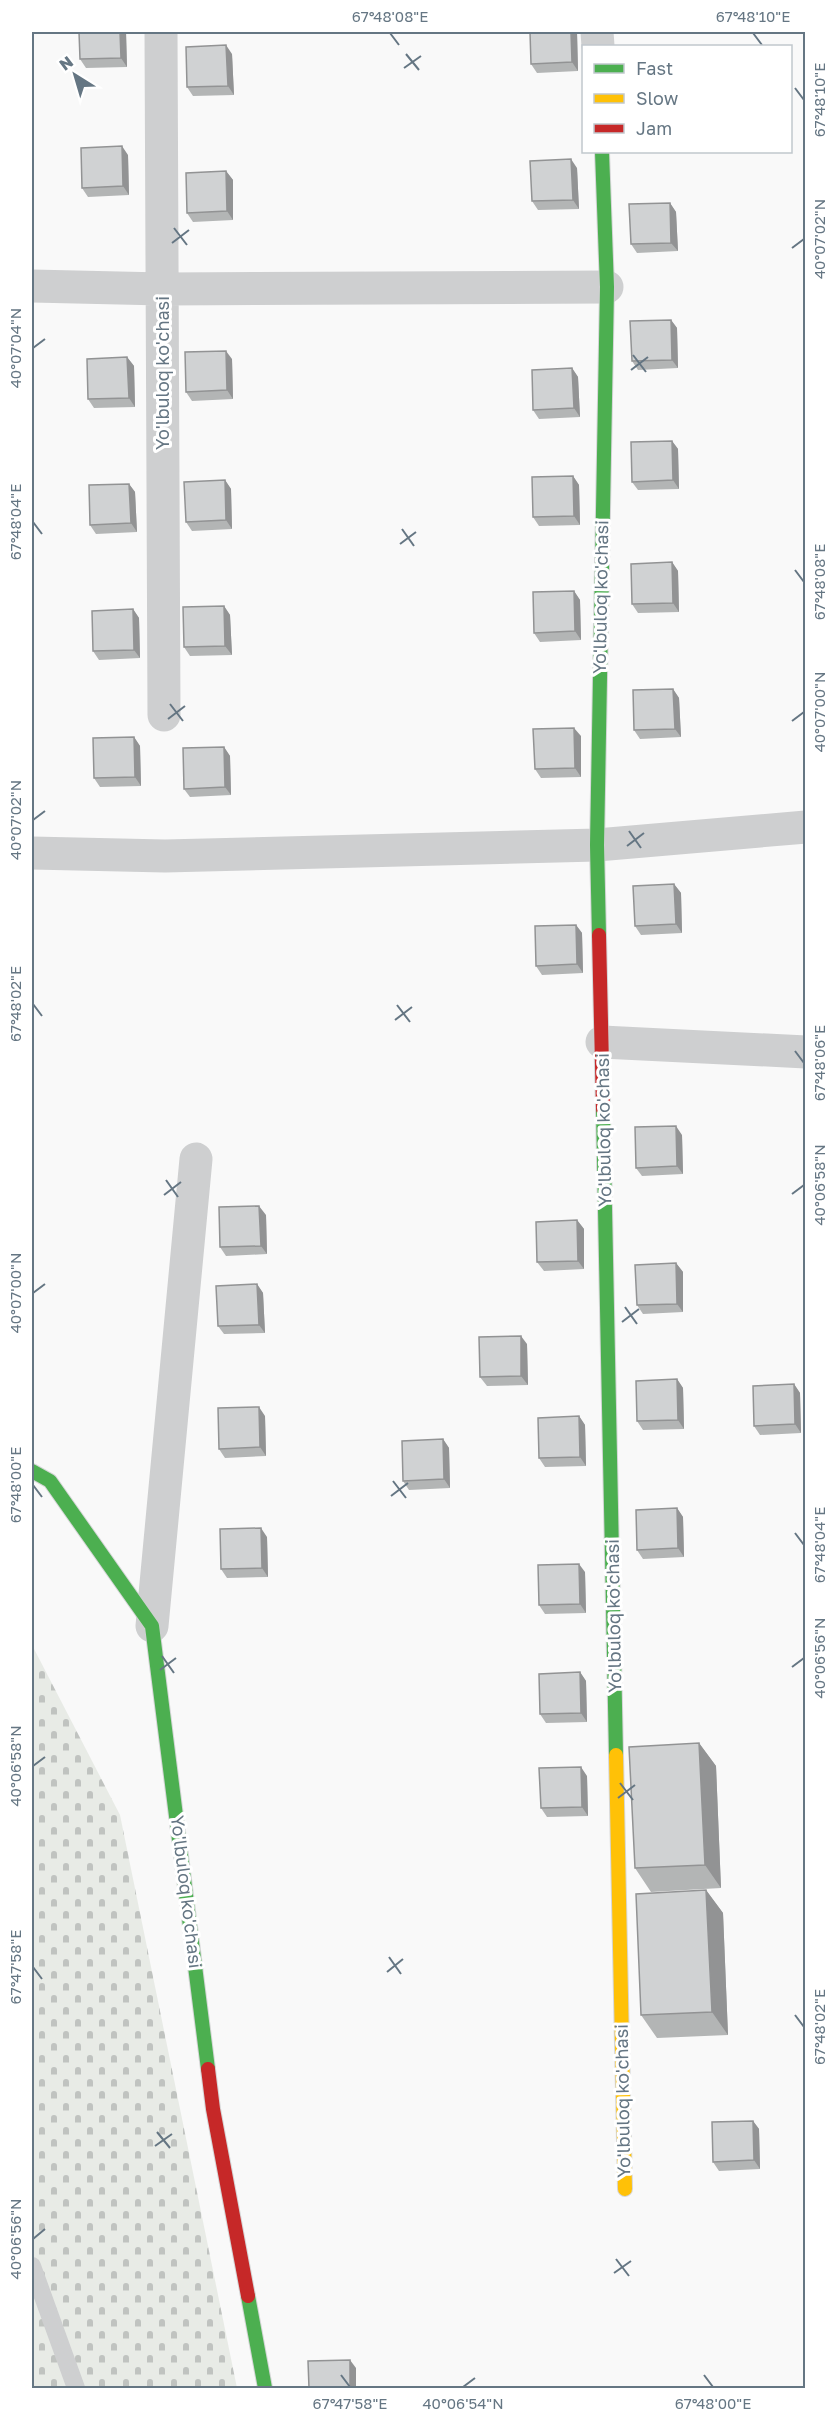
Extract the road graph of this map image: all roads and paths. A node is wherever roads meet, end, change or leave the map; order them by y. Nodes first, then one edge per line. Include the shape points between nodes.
1 (161, 32) edge
2 (602, 153) edge
3 (32, 286) edge
4 (607, 287) junction
5 (163, 289) junction
6 (164, 715) dead end
7 (806, 827) edge
8 (597, 845) junction
9 (32, 853) edge
10 (602, 1042) junction
11 (806, 1052) edge
12 (196, 1159) dead end
13 (32, 1471) edge
14 (152, 1626) junction
15 (625, 2189) dead end
16 (32, 2266) edge
17 (76, 2388) edge
18 (265, 2388) edge

1 - 5 street, Yo'lbuloq ko'chasi
2 - 4 street, Yo'lbuloq ko'chasi
3 - 5 street
4 - 5 street
4 - 8 street, Yo'lbuloq ko'chasi
5 - 6 street, Yo'lbuloq ko'chasi
7 - 8 street
8 - 9 street via 165,856
8 - 10 street, Yo'lbuloq ko'chasi
10 - 11 street, Yo'lbuloq ko'chasi
10 - 15 street, Yo'lbuloq ko'chasi
12 - 14 street
13 - 14 street, Yo'lbuloq ko'chasi via 50,1481
14 - 18 street, Yo'lbuloq ko'chasi via 213,2109
16 - 17 lane

